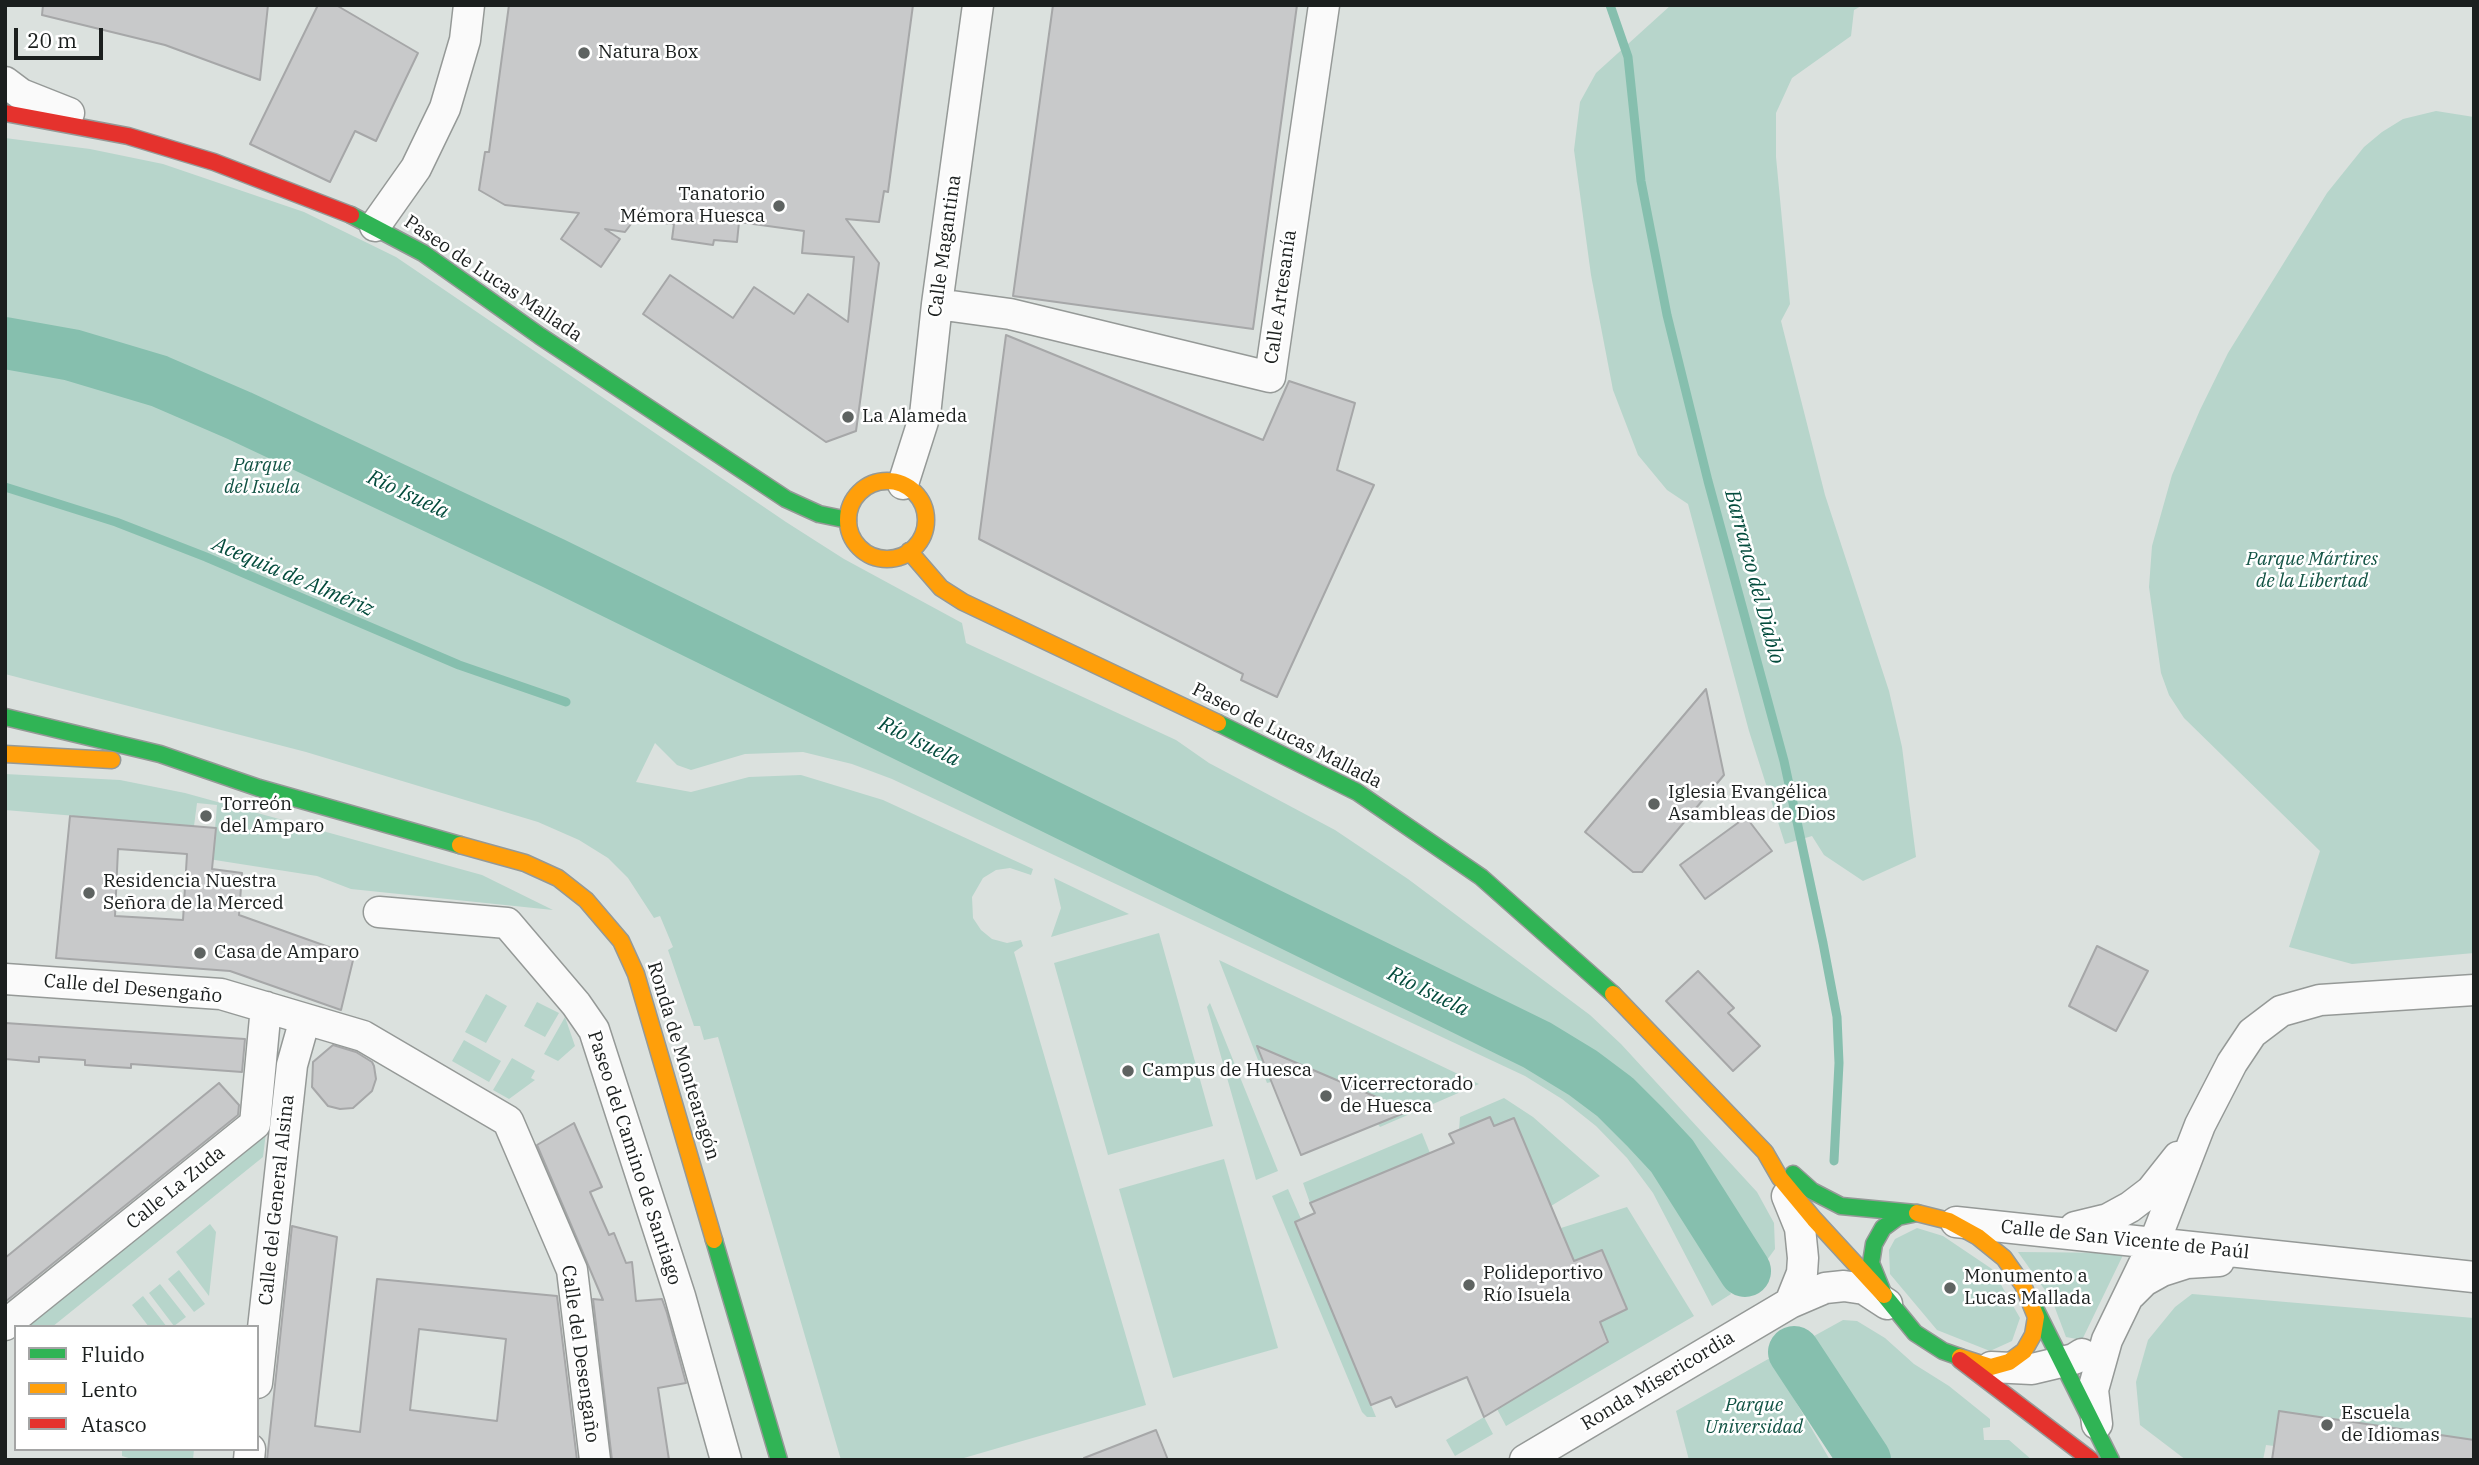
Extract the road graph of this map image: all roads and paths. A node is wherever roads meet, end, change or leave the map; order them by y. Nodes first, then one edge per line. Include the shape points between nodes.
1 (469, 5) edge
2 (978, 5) edge
3 (1324, 5) edge
4 (5, 82) edge
5 (5, 113) edge
6 (128, 136) junction
7 (375, 226) junction
8 (937, 304) junction
9 (903, 484) junction
10 (848, 520) junction
11 (909, 551) junction
12 (5, 717) edge
13 (5, 754) edge
14 (259, 788) junction
15 (379, 912) dead end
16 (5, 979) edge
17 (2474, 990) edge
18 (266, 1007) junction
19 (305, 1019) junction
20 (2200, 1125) junction
21 (1765, 1152) junction
22 (1780, 1178) junction
23 (1908, 1215) junction
24 (1949, 1221) junction
25 (2026, 1231) junction
26 (2155, 1241) junction
27 (1845, 1253) junction
28 (2302, 1261) junction
29 (2474, 1277) edge
30 (2031, 1301) junction
31 (1888, 1302) junction
32 (1790, 1303) junction
33 (2123, 1303) junction
34 (5, 1325) edge
35 (1958, 1359) junction
36 (2063, 1362) junction
37 (259, 1365) edge
38 (1991, 1367) junction
39 (2101, 1453) edge
40 (595, 1460) edge
41 (726, 1460) edge
42 (779, 1460) edge
43 (1525, 1460) edge

1 - 7 street via 465,40 445,108 416,168
2 - 8 street, Calle Magantina
3 - 8 street, Calle Artesanía via 1270,377 1010,314
4 - 6 street via 21,94
5 - 6 main road, Paseo de Lucas Mallada
6 - 7 main road, Paseo de Lucas Mallada via 214,162
7 - 10 main road, Paseo de Lucas Mallada via 423,253 540,337 786,499 819,514
8 - 9 street, Calle Magantina via 925,415
9 - 10 main road via 881,481 861,491
9 - 11 main road via 917,495 925,511 925,529
10 - 11 main road via 855,541 871,555 892,558
11 - 21 main road, Paseo de Lucas Mallada via 941,588 963,601 1286,755 1357,792 1441,847 1622,1002
12 - 14 main road, Ronda de Montearagón via 160,754
13 - 14 main road, Ronda de Montearagón via 158,765
14 - 42 main road, Ronda de Montearagón via 525,863 572,888 611,926 642,993
15 - 41 street, Paseo del Camino de Santiago via 507,923 594,1030 680,1296
16 - 18 street, Calle del Desengaño via 221,994
17 - 20 street via 2320,1000 2281,1012 2252,1033
18 - 19 street, Calle del Desengaño
18 - 34 street, Calle La Zuda via 255,1124
19 - 37 street, Calle del General Alsina via 292,1065
19 - 40 street, Calle del Desengaño via 363,1036 508,1121 572,1270
20 - 25 street via 2158,1183 2130,1207 2108,1219
20 - 26 street
21 - 22 main road, Paseo de Lucas Mallada
21 - 23 main road, Paseo de Lucas Mallada via 1812,1191 1841,1206
22 - 27 main road, Paseo de Lucas Mallada
22 - 32 street via 1803,1245 1802,1273
23 - 24 main road
23 - 27 street, Ronda Misericordia via 1873,1229
23 - 31 main road via 1883,1228 1874,1244 1871,1263
24 - 25 street, Calle de San Vicente de Paúl
24 - 30 main road via 2004,1258
25 - 26 street, Calle de San Vicente de Paúl
26 - 28 street, Calle de San Vicente de Paúl
26 - 33 street
27 - 31 main road, Paseo de Lucas Mallada
27 - 32 street, Ronda Misericordia
28 - 29 street, Calle de San Vicente de Paúl
28 - 33 street, Calle de San Vicente de Paúl via 2187,1263 2144,1282
30 - 36 main road
30 - 38 main road via 2036,1317 2024,1351
31 - 32 street, Ronda Misericordia via 1864,1289 1844,1286 1825,1288
31 - 35 main road via 1922,1338
32 - 43 street, Ronda Misericordia
33 - 36 street, Calle de San Vicente de Paúl via 2095,1341 2074,1359
33 - 39 street via 2093,1390
35 - 38 main road
35 - 39 main road
36 - 38 street, Calle de San Vicente de Paúl via 2032,1369
36 - 39 main road

